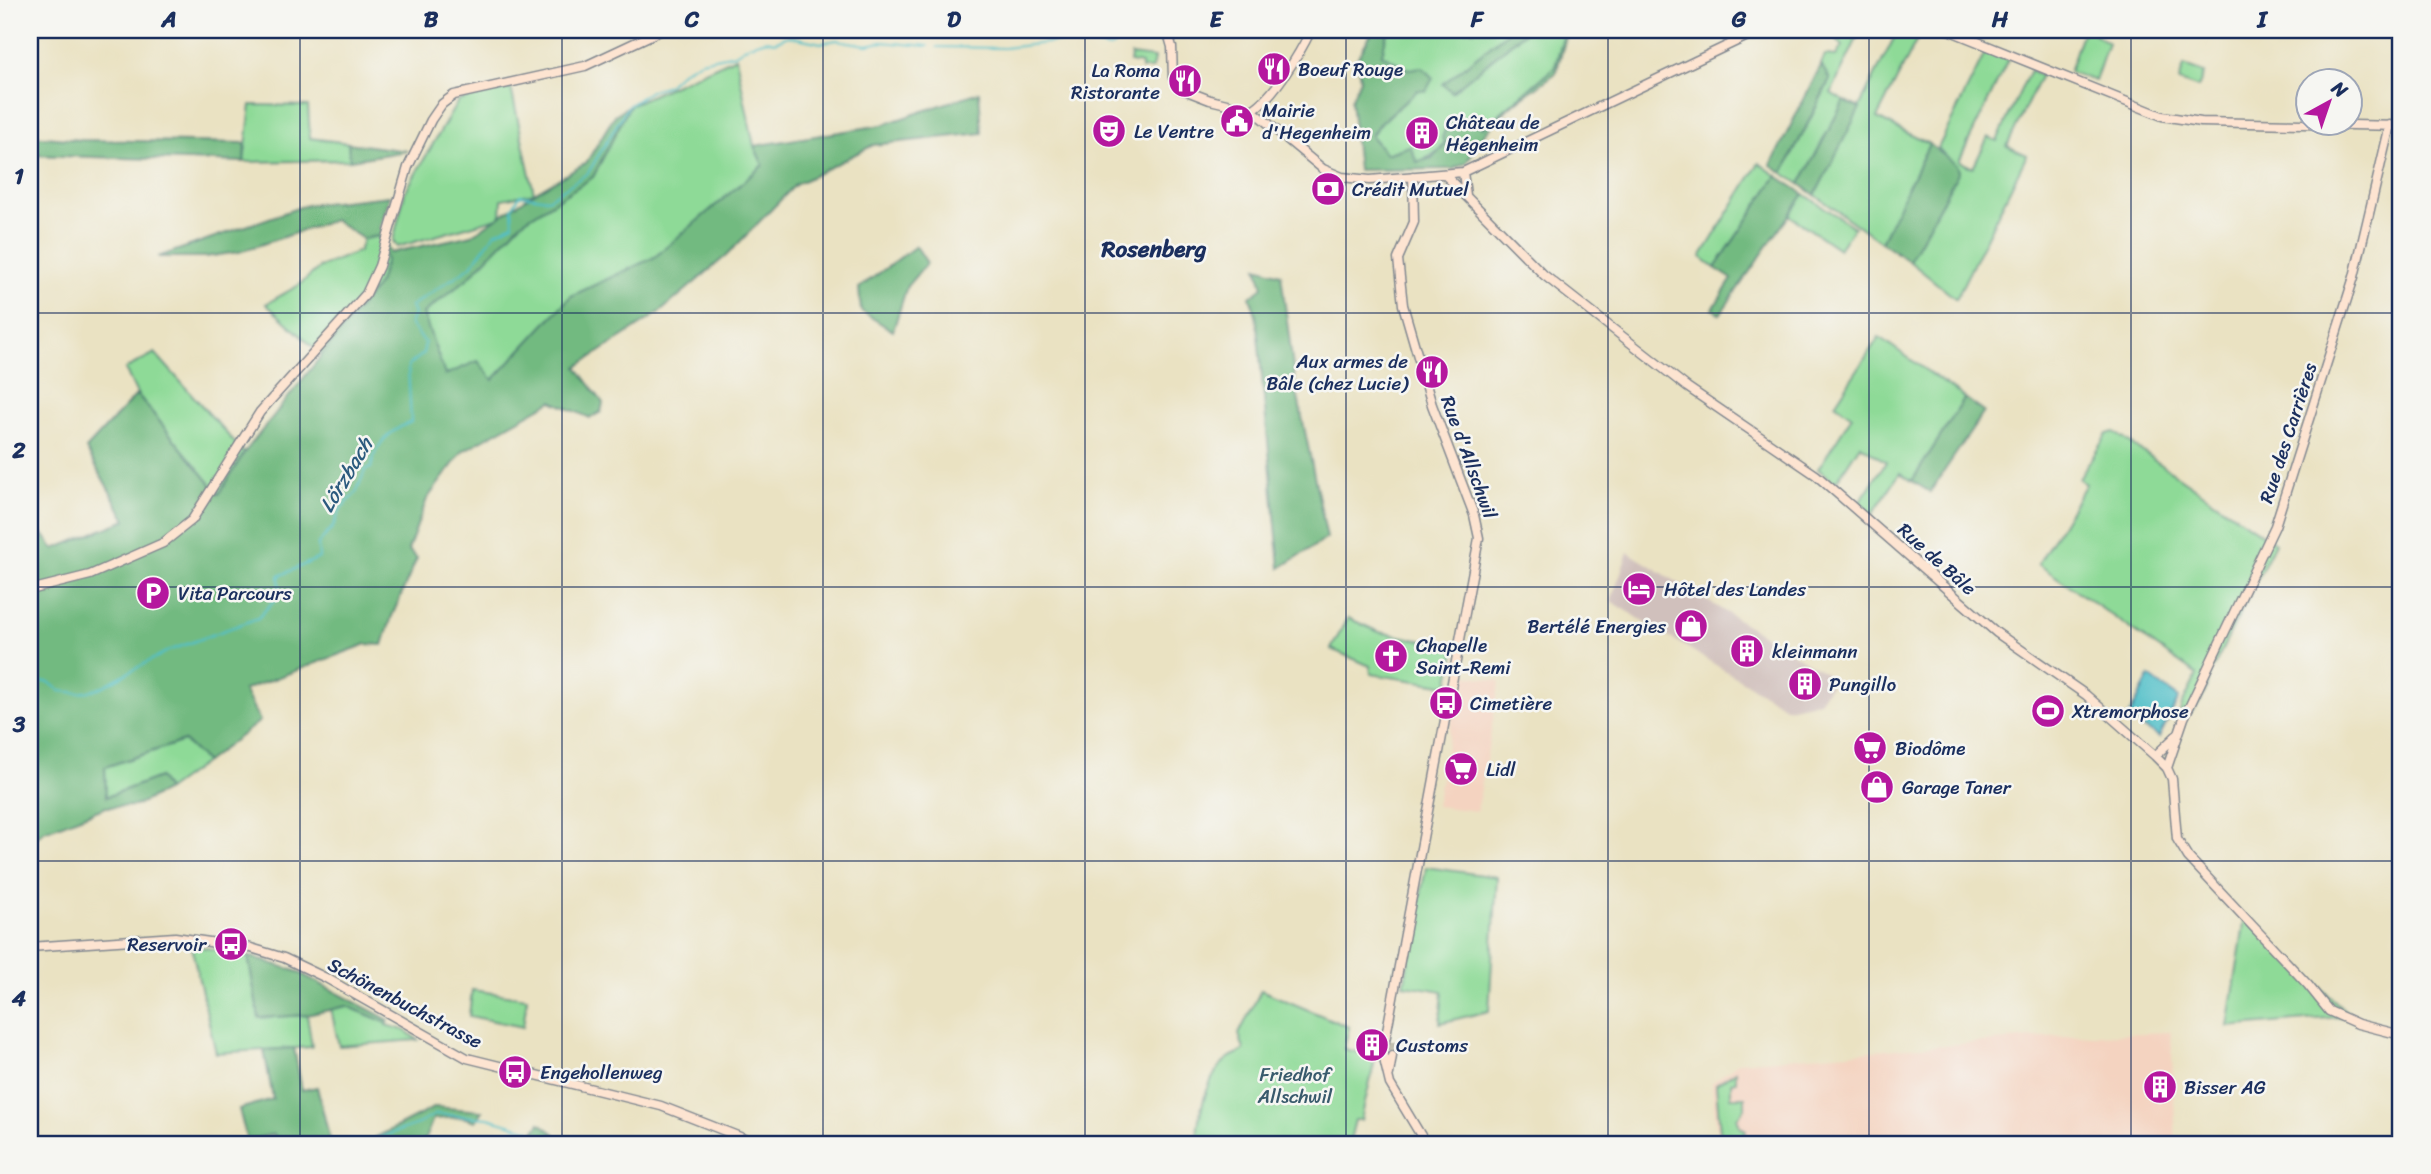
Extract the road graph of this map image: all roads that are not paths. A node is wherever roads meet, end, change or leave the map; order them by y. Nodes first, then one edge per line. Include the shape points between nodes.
1 (662, 30) edge
2 (1167, 30) edge
3 (1311, 30) edge
4 (1760, 30) edge
5 (1948, 30) edge
6 (1252, 110) junction
7 (2390, 125) junction
8 (2401, 126) edge
9 (1463, 172) junction
10 (1444, 174) junction
11 (1413, 176) junction
12 (1465, 195) junction
13 (30, 590) edge
14 (2176, 736) junction
15 (2155, 757) junction
16 (2167, 768) junction
17 (30, 947) edge
18 (2401, 1035) edge
19 (1388, 1039) tunnel mouth
20 (1387, 1056) tunnel mouth
21 (758, 1144) edge
22 (1426, 1144) edge

1 - 13 main road via 585,66 448,99 431,120 408,167 366,295 260,412 218,482 179,533 90,575
2 - 6 main road via 1175,84 1198,97
3 - 6 main road via 1293,64
4 - 9 main road
5 - 7 main road via 2162,116 2201,122
6 - 11 main road via 1332,174 1370,180
7 - 8 main road
7 - 14 main road, Rue des Carrières via 2351,289 2275,526
9 - 10 main road
9 - 12 main road
10 - 11 main road
10 - 12 main road, Rue de Bâle
11 - 19 main road, Rue d'Allschwil via 1413,222 1398,259 1403,304 1432,405 1479,538
12 - 15 main road, Rue de Bâle via 1544,275 1687,387 1816,475 1997,633 2086,695
14 - 15 main road, Rue des Carrières
14 - 16 main road, Rue des Carrières
15 - 16 main road, Rue de Bâle
16 - 18 main road via 2181,847 2318,1000 2346,1020
17 - 21 main road, Schönenbuchstrasse via 175,937 251,948 305,968 467,1058 661,1106
20 - 22 main road via 1390,1084

